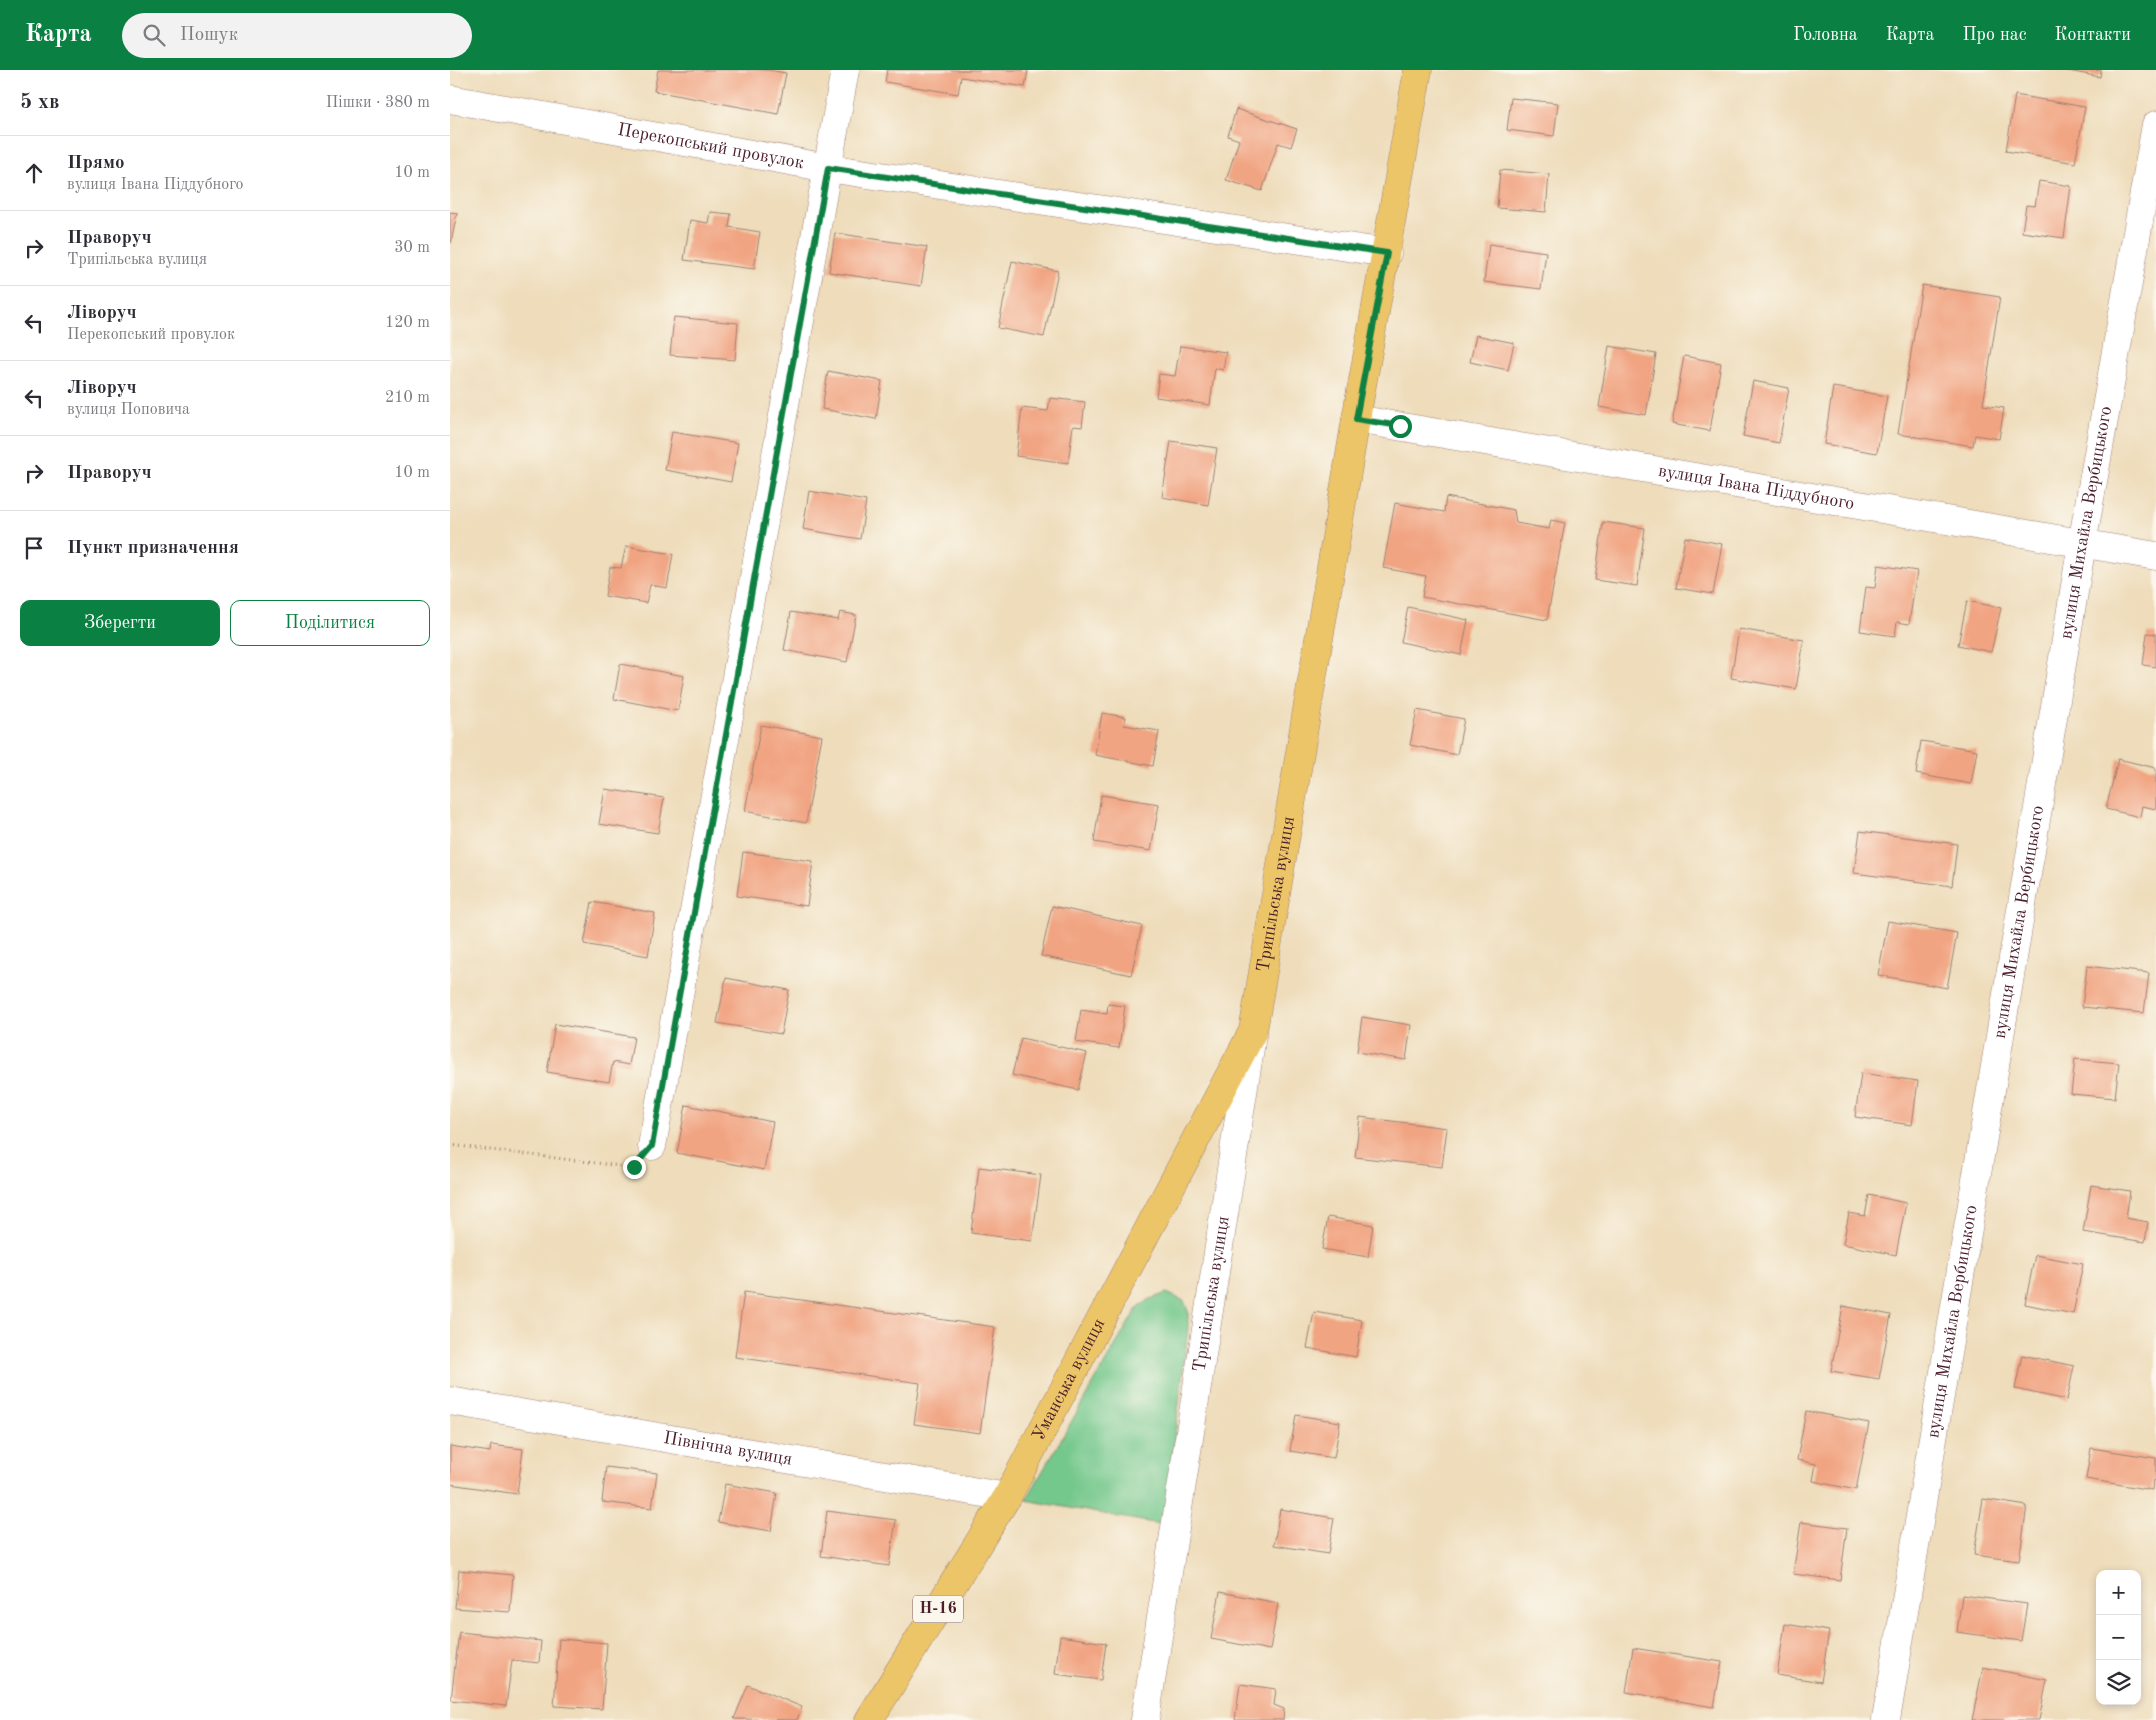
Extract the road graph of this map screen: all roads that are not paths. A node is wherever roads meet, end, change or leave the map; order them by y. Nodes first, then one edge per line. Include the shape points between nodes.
1 (845, 70) edge
2 (1418, 70) edge
3 (450, 99) edge
4 (2156, 125) edge
5 (828, 168) junction
6 (1387, 253) junction
7 (1356, 419) junction
8 (2082, 544) junction
9 (2156, 556) edge
10 (1253, 1031) junction
11 (652, 1146) road end
12 (450, 1402) edge
13 (1007, 1497) junction
14 (869, 1720) edge
15 (1145, 1720) edge
16 (1886, 1720) edge

1 - 5 street
2 - 6 main road, Трипільська вулиця
3 - 5 street, Перекопський провулок
4 - 8 street, вулиця Михайла Вербицького
5 - 6 street, Перекопський провулок
5 - 11 street
6 - 7 main road, Трипільська вулиця
7 - 8 street, вулиця Івана Піддубного
7 - 10 main road, Трипільська вулиця
8 - 9 street, вулиця Івана Піддубного
8 - 16 street, вулиця Михайла Вербицького
10 - 13 main road, Уманська вулиця
10 - 15 street, Трипільська вулиця
12 - 13 street, Північна вулиця
13 - 14 main road, Уманська вулиця / Н-16

